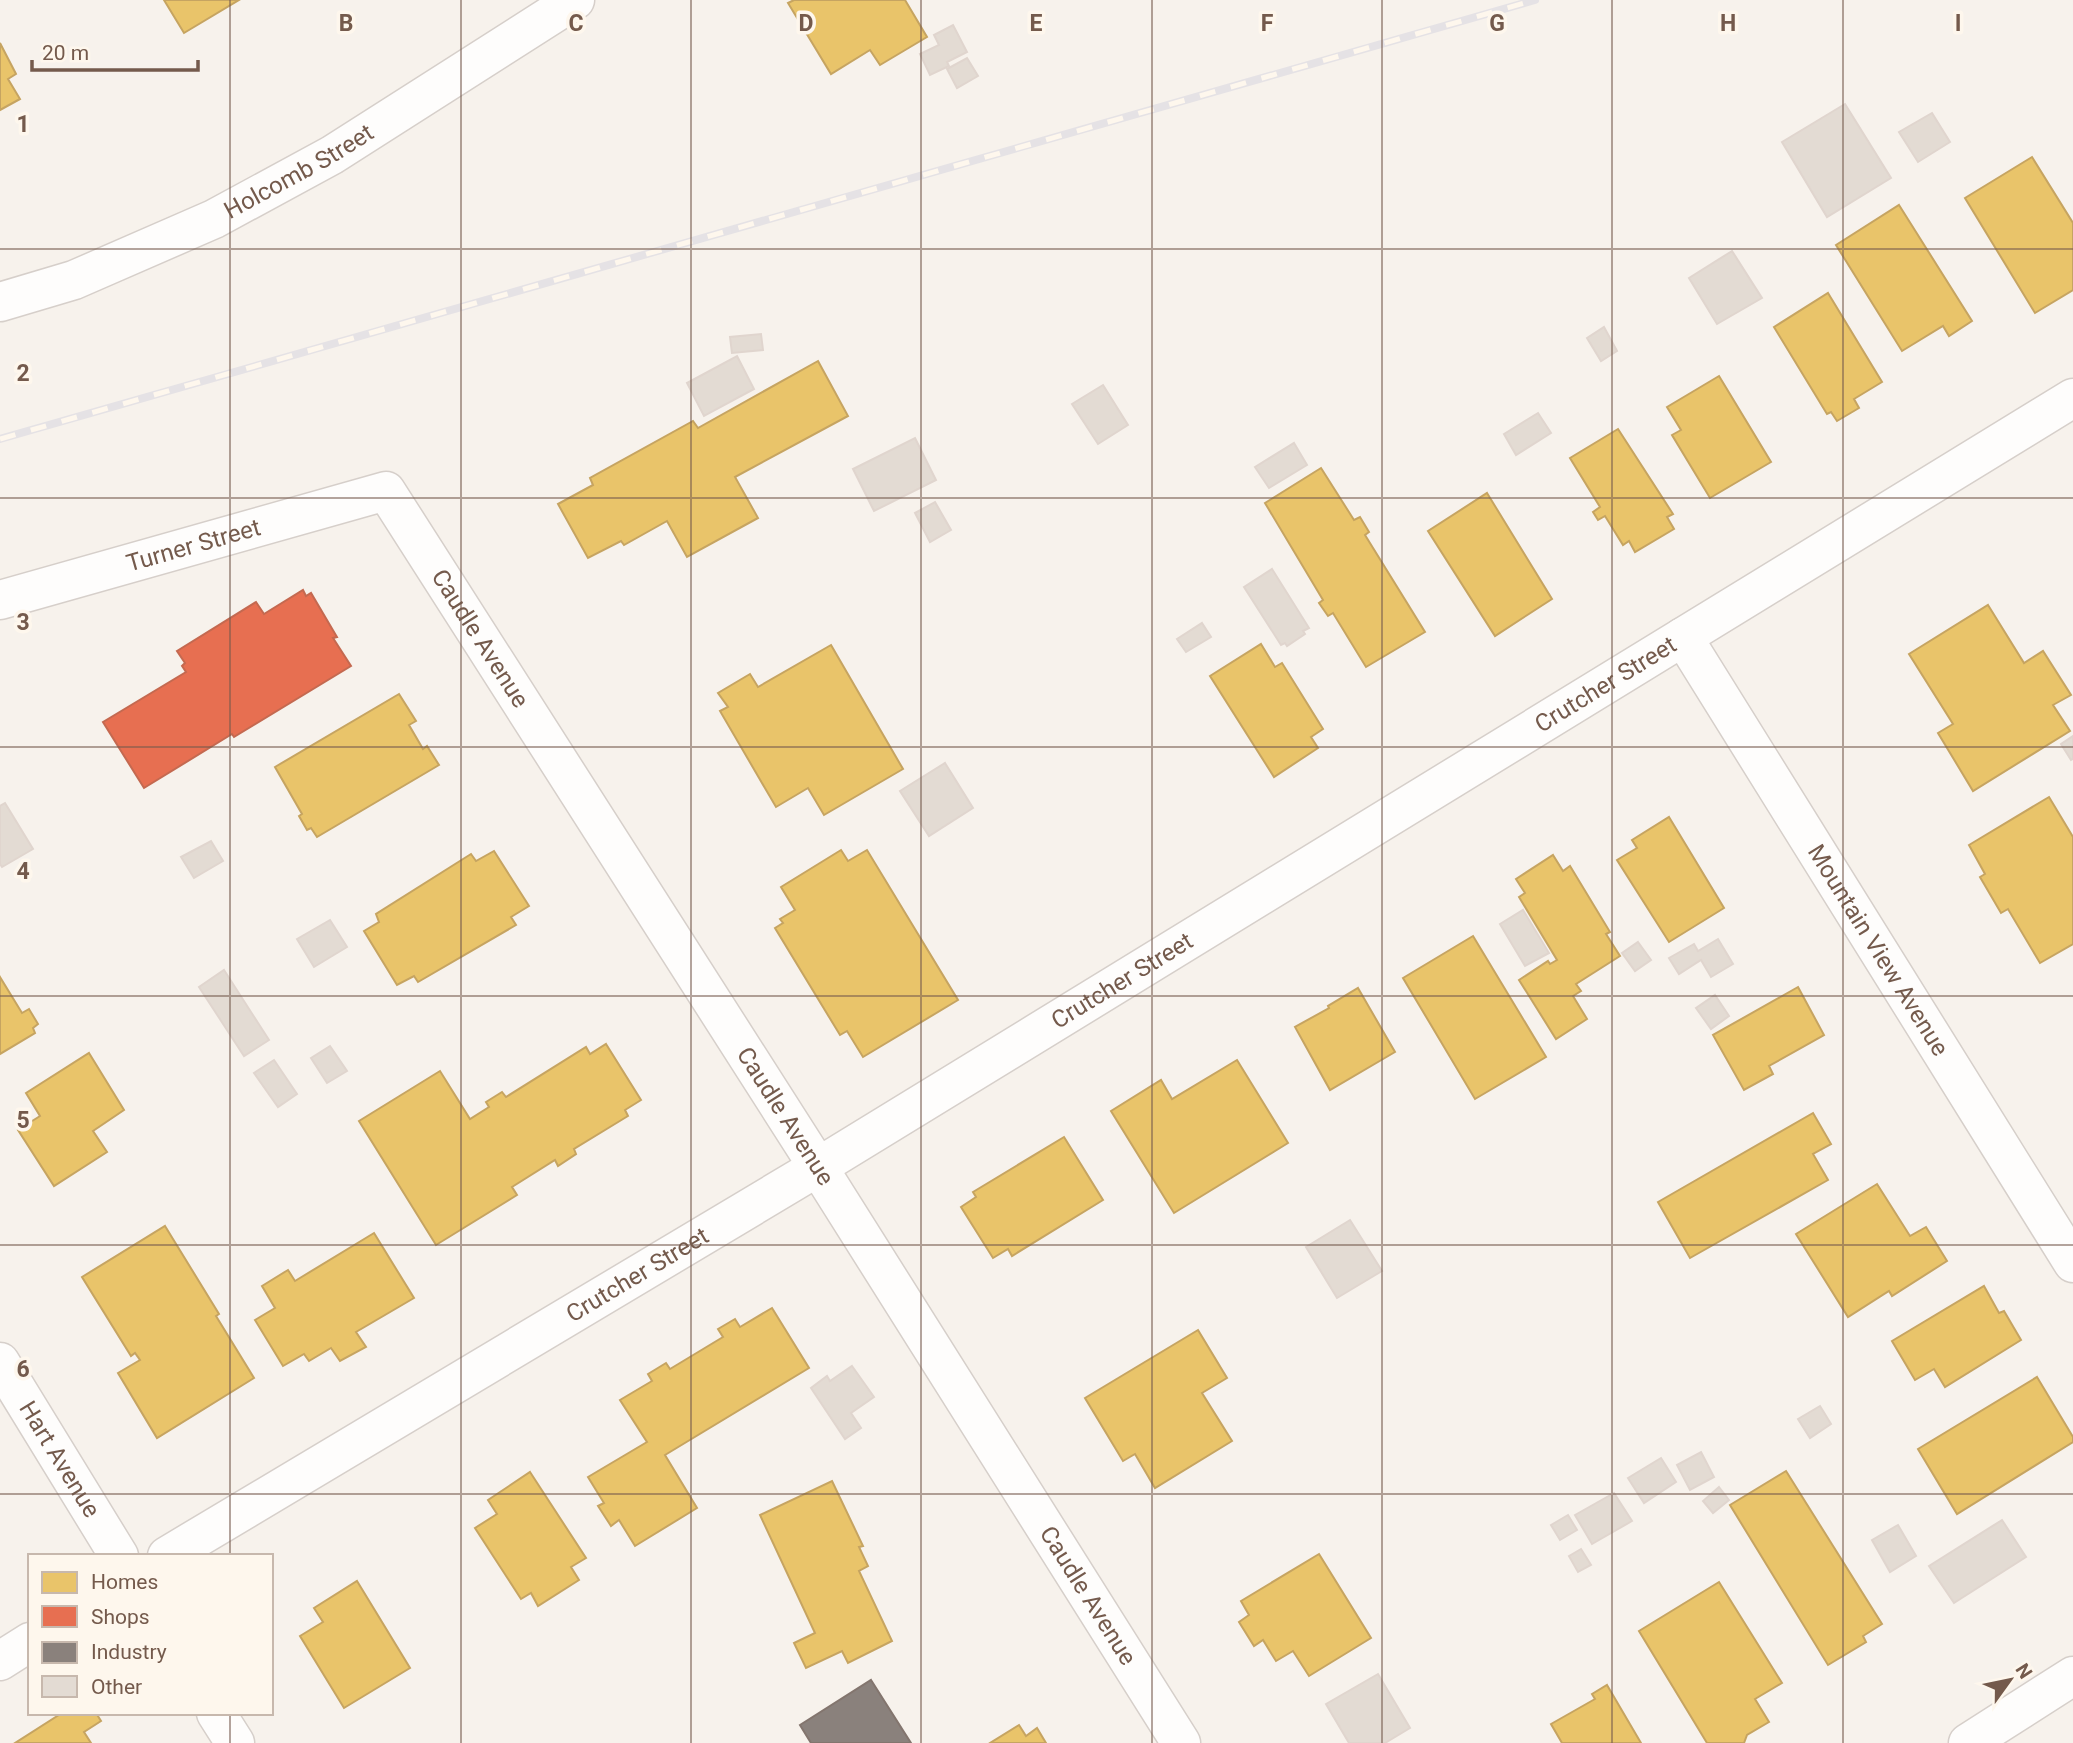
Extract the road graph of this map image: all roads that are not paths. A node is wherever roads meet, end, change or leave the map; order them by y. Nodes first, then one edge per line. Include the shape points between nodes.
1 (570, 1) edge
2 (0, 302) edge
3 (2073, 398) edge
4 (386, 491) joint
5 (0, 600) edge
6 (1683, 637) junction
7 (818, 1167) junction
8 (2073, 1263) edge
9 (0, 1362) edge
10 (118, 1554) edge
11 (170, 1554) edge
12 (28, 1643) edge
13 (0, 1661) edge
14 (2073, 1676) edge
15 (217, 1715) edge
16 (235, 1743) edge
17 (1181, 1743) edge
18 (1968, 1743) edge

1 - 2 street, Holcomb Street via 332,155 214,219 74,280
3 - 6 street, Crutcher Street
4 - 5 street, Turner Street
4 - 7 street, Caudle Avenue
6 - 7 street, Crutcher Street
6 - 8 street, Mountain View Avenue
7 - 11 street, Crutcher Street
7 - 17 street, Caudle Avenue
9 - 10 street, Hart Avenue
12 - 13 street
14 - 18 street
15 - 16 street

